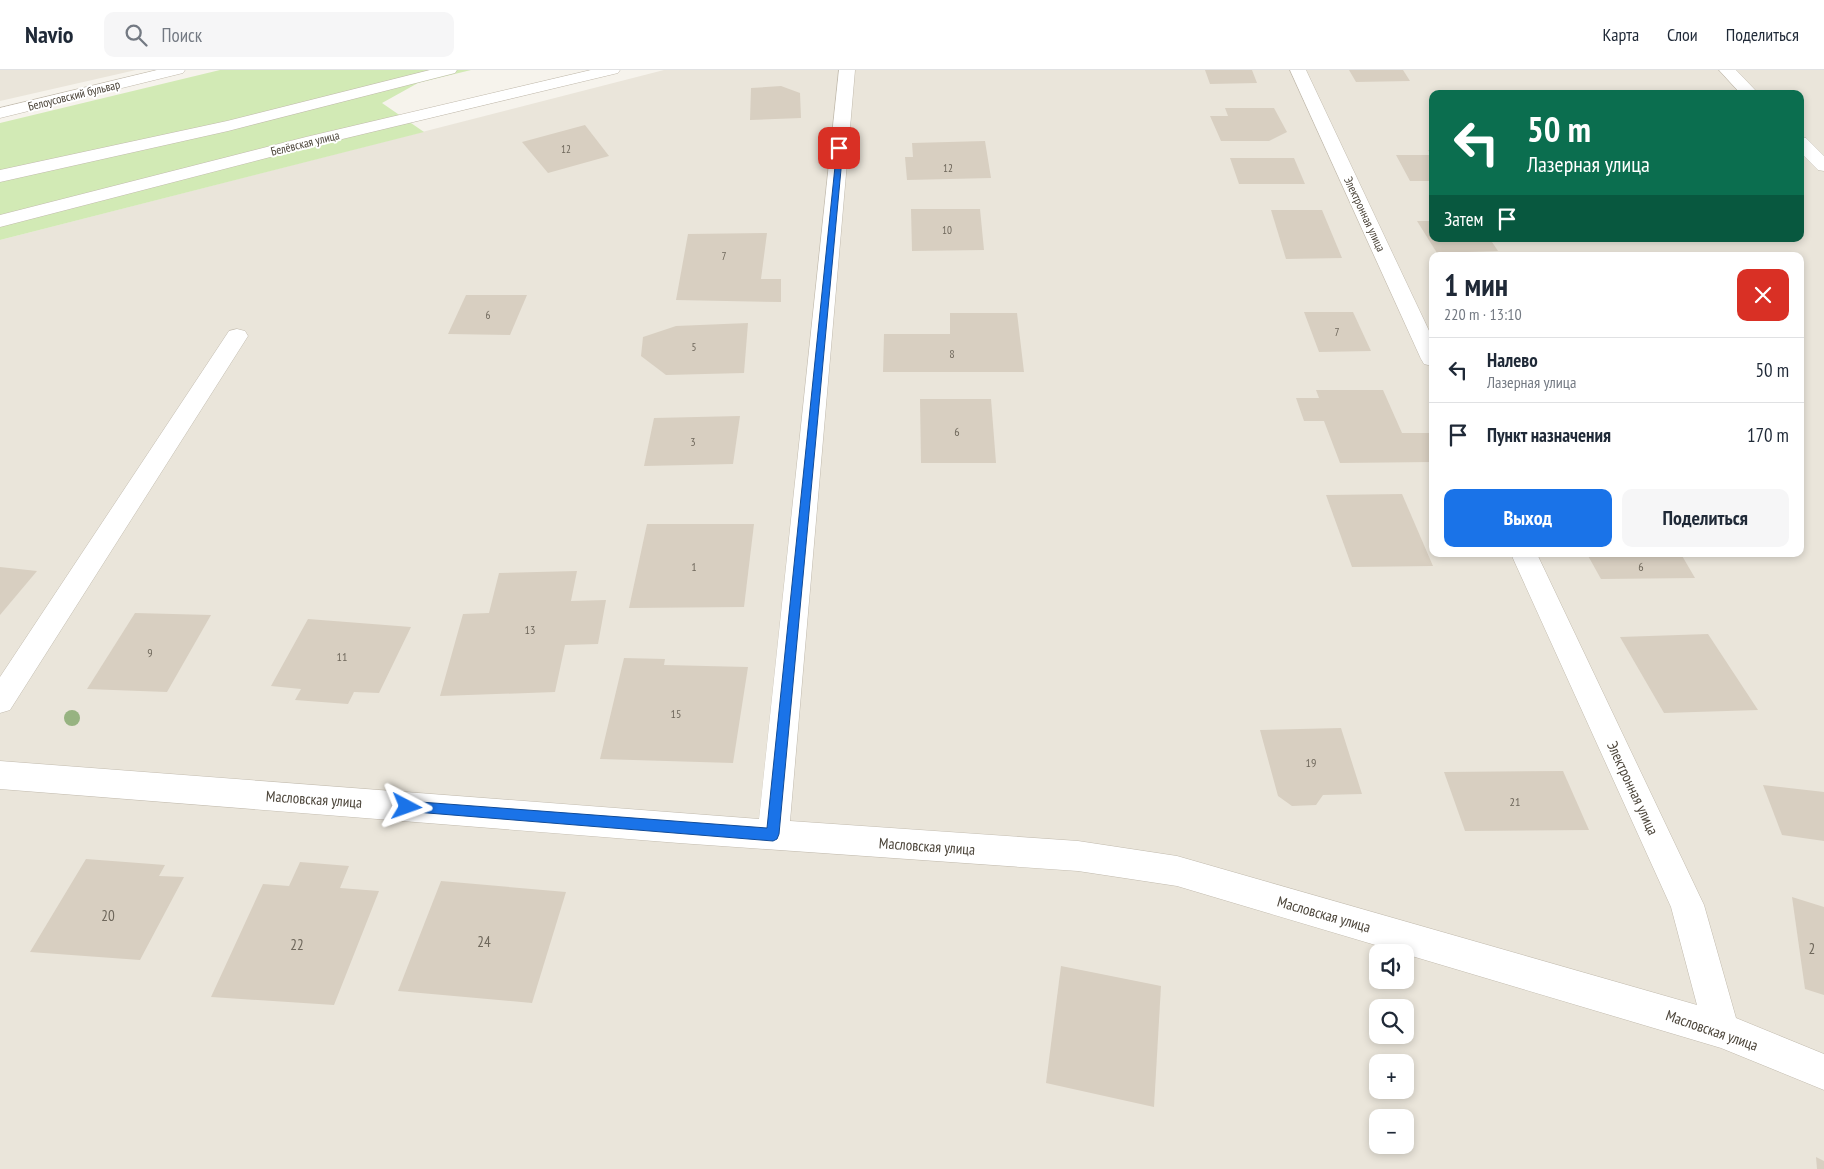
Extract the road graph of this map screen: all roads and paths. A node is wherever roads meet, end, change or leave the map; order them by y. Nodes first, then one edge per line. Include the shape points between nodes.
1 (177, 70) edge
2 (449, 70) edge
3 (612, 70) edge
4 (847, 70) edge
5 (1298, 70) edge
6 (1728, 70) edge
7 (1747, 90) edge
8 (0, 112) edge
9 (1804, 146) edge
10 (1824, 166) edge
11 (0, 176) edge
12 (0, 222) edge
13 (237, 336) dead end
14 (1429, 353) edge
15 (1525, 557) edge
16 (0, 702) edge
17 (0, 775) edge
18 (773, 834) junction
19 (1722, 1030) junction
20 (1824, 1072) edge

1 - 8 street, Белоусовский бульвар
2 - 11 street via 228,126
3 - 12 street, Белёвская улица via 306,142
4 - 18 street
5 - 14 street, Электронная улица
6 - 7 street
9 - 10 street
13 - 16 street
15 - 19 street, Электронная улица via 1688,905
17 - 18 street, Масловская улица
18 - 19 street, Масловская улица via 1078,856 1177,871
19 - 20 street, Масловская улица

